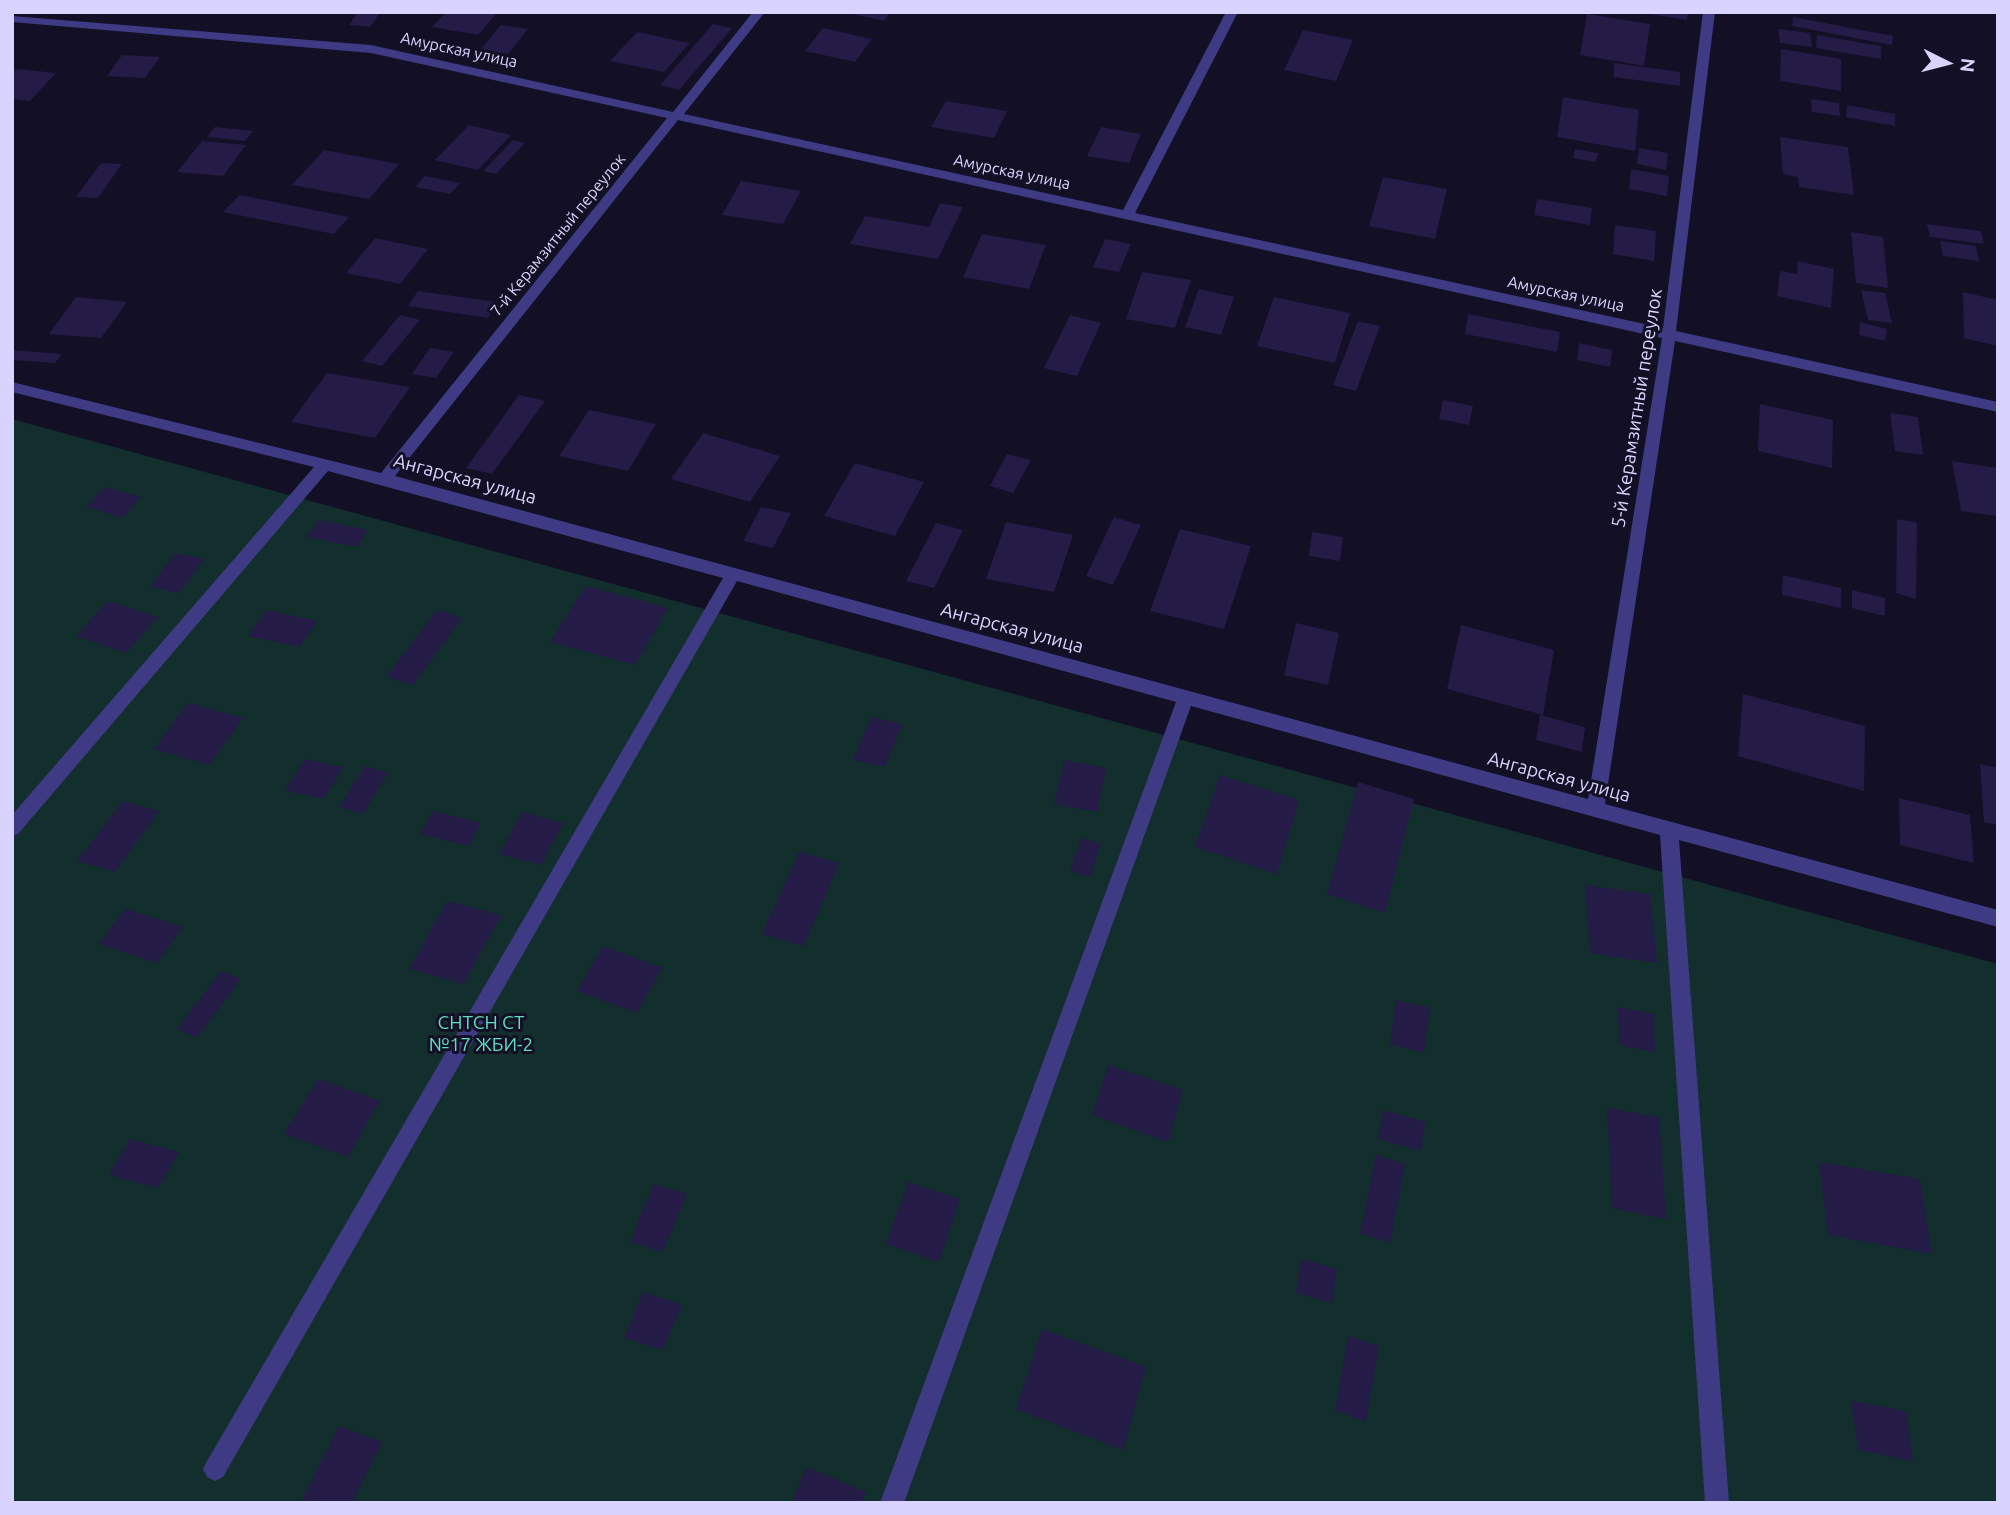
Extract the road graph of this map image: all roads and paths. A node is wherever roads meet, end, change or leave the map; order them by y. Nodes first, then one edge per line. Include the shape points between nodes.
1 (759, 12) edge
2 (1232, 12) edge
3 (1709, 12) edge
4 (12, 19) edge
5 (676, 116) junction
6 (1127, 215) junction
7 (1669, 335) junction
8 (12, 387) edge
9 (1998, 407) edge
10 (325, 464) junction
11 (384, 479) junction
12 (733, 574) junction
13 (1186, 697) junction
14 (1595, 809) junction
15 (12, 828) edge
16 (1668, 830) junction
17 (1998, 919) edge
18 (215, 1469) dead end
19 (892, 1503) edge
20 (1717, 1503) edge

1 - 5 street, 7-й Керамзитный переулок
2 - 6 street
3 - 7 street, 5-й Керамзитный переулок
4 - 5 street, Амурская улица via 371,49
5 - 6 street, Амурская улица
5 - 11 street, 7-й Керамзитный переулок
6 - 7 street, Амурская улица
7 - 9 street, Амурская улица
7 - 14 street, 5-й Керамзитный переулок
8 - 10 street, Ангарская улица
10 - 11 street, Ангарская улица
10 - 15 street
11 - 12 street, Ангарская улица
12 - 13 street, Ангарская улица
12 - 18 street
13 - 14 street, Ангарская улица
13 - 19 street
14 - 16 street, Ангарская улица
16 - 17 street, Ангарская улица
16 - 20 street

